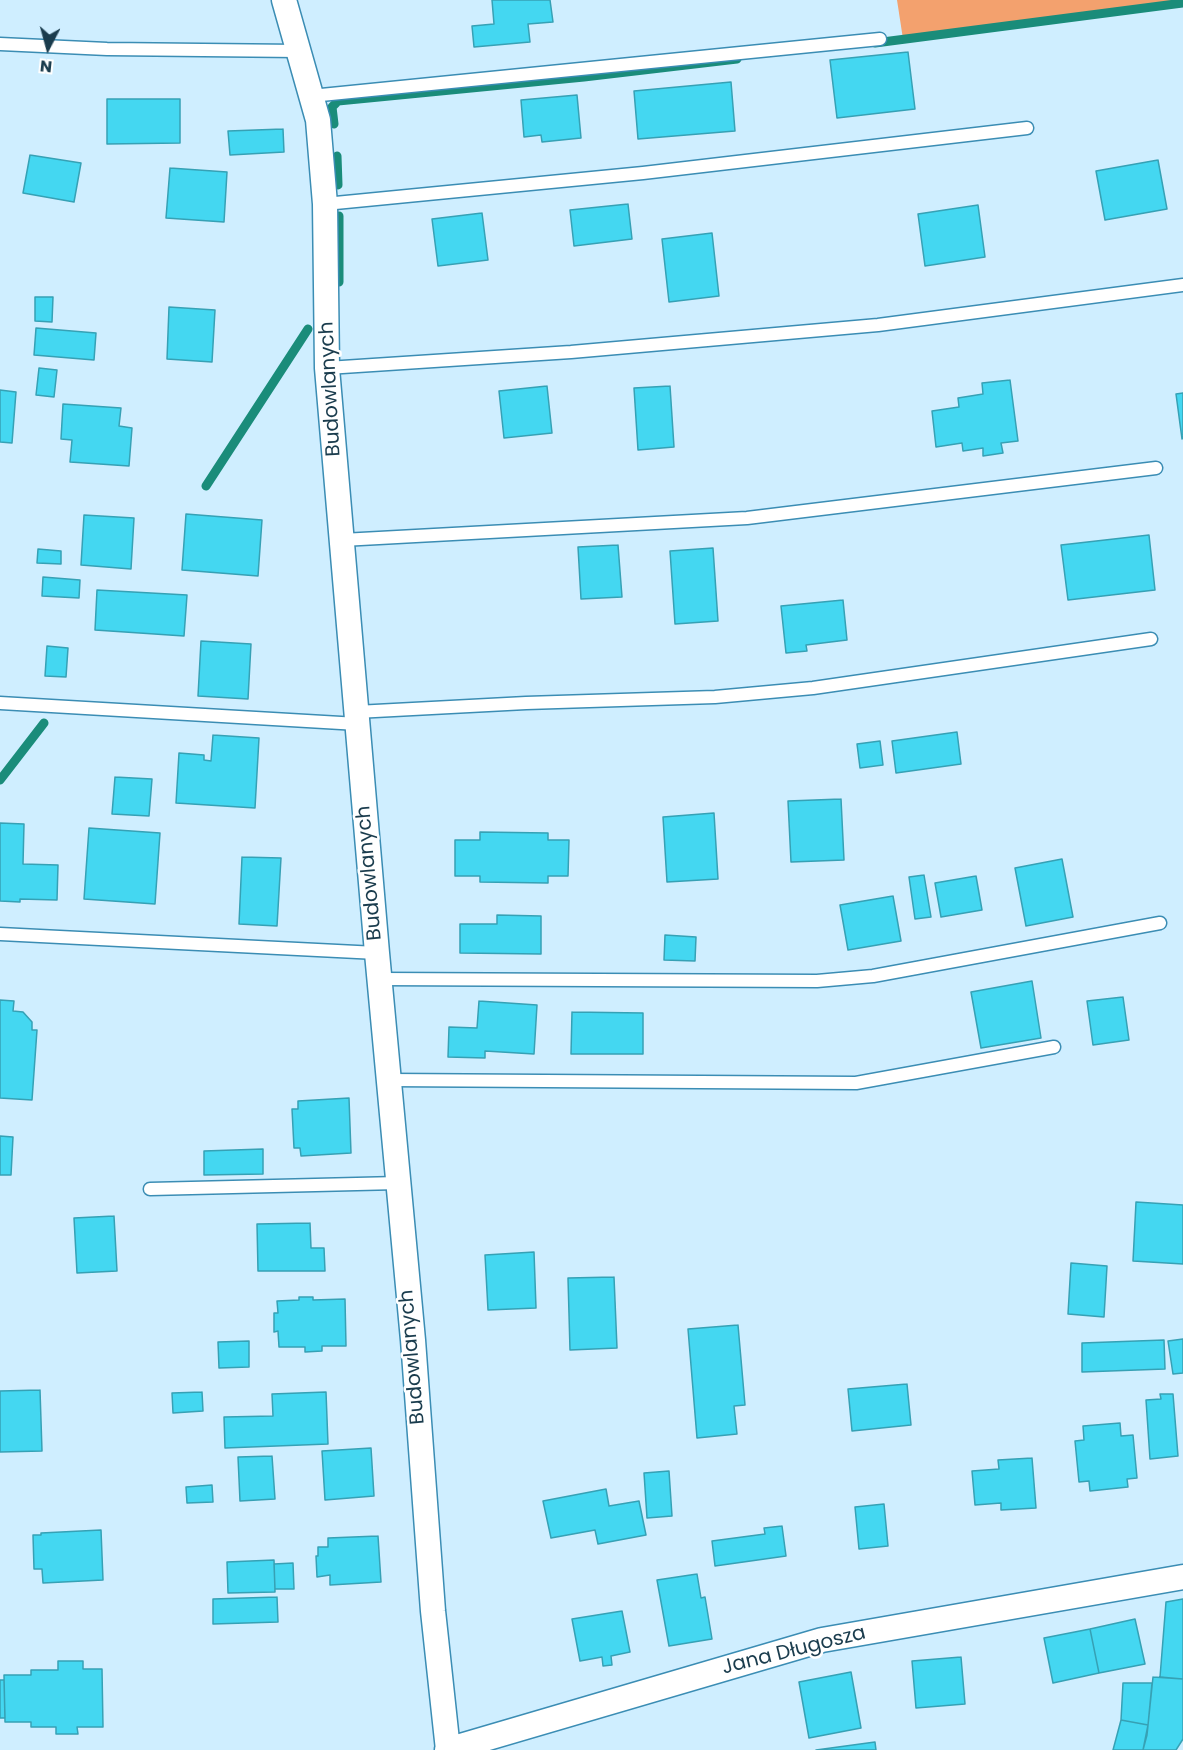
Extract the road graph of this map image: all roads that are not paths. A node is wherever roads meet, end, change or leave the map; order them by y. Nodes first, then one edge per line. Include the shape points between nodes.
1 (284, 0) edge
2 (880, 39) dead end
3 (0, 44) edge
4 (299, 51) junction
5 (311, 96) junction
6 (1027, 128) dead end
7 (325, 204) junction
8 (1183, 285) edge
9 (327, 368) junction
10 (1156, 468) dead end
11 (342, 540) junction
12 (1151, 639) dead end
13 (0, 703) edge
14 (357, 718) junction
15 (1160, 923) dead end
16 (0, 934) edge
17 (377, 953) junction
18 (379, 979) junction
19 (1054, 1047) dead end
20 (388, 1080) junction
21 (398, 1183) junction
22 (150, 1189) dead end
23 (1183, 1578) edge
24 (448, 1750) edge

1 - 4 street, Budowlanych
2 - 5 lane
3 - 4 lane
4 - 5 street, Budowlanych
5 - 7 street, Budowlanych via 318,120
6 - 7 lane via 643,173
7 - 9 street, Budowlanych
8 - 9 lane via 878,325
9 - 11 street, Budowlanych
10 - 11 lane via 747,518
11 - 14 street, Budowlanych
12 - 14 lane via 813,688 715,697 526,703
13 - 14 lane
14 - 17 street, Budowlanych
15 - 18 lane via 873,976 817,981
16 - 17 lane
17 - 18 street, Budowlanych
18 - 20 street, Budowlanych
19 - 20 lane via 856,1083
20 - 21 street, Budowlanych
21 - 22 lane
21 - 24 street, Budowlanych
23 - 24 street, Jana Długosza via 822,1640

